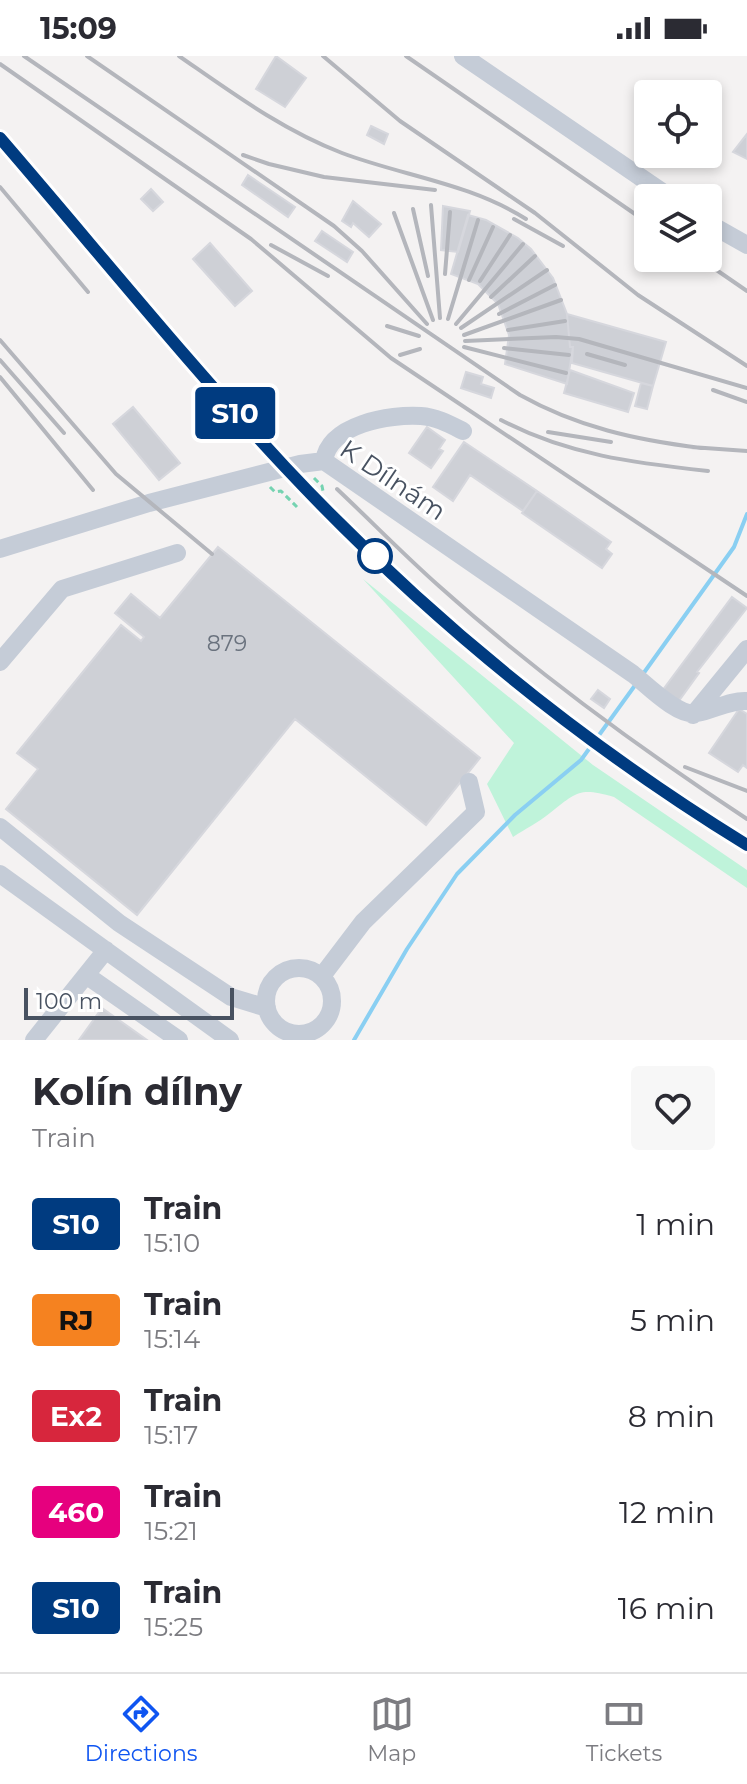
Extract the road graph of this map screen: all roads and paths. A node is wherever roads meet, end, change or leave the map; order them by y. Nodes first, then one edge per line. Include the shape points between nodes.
1 (463, 56) edge
2 (650, 184) edge
3 (722, 231) edge
4 (747, 245) edge
5 (463, 431) dead end
6 (324, 461) junction
7 (260, 475) junction
8 (297, 507) dead end
9 (0, 549) edge
10 (177, 553) dead end
11 (747, 649) edge
12 (0, 662) edge
13 (747, 701) edge
14 (693, 715) junction
15 (469, 782) dead end
16 (0, 827) edge
17 (0, 874) edge
18 (106, 950) junction
19 (86, 975) junction
20 (322, 976) junction
21 (267, 1008) junction
22 (45, 1036) edge
23 (179, 1040) edge
24 (230, 1040) edge

1 - 2 street
3 - 4 street
5 - 6 street via 432,418 393,418 345,431 328,447
6 - 7 street, K Dílnám
6 - 14 street, K Dílnám
7 - 8 path
7 - 9 street, K Dílnám
10 - 12 street via 62,589
11 - 14 street
13 - 14 street
15 - 20 street via 476,812 363,922
16 - 21 street via 119,923 231,997
17 - 18 street
18 - 19 street
18 - 24 street
19 - 22 street
19 - 23 street
20 - 21 street via 310,969 283,972 267,994
20 - 21 street via 333,1001 322,1025 310,1032 283,1029

